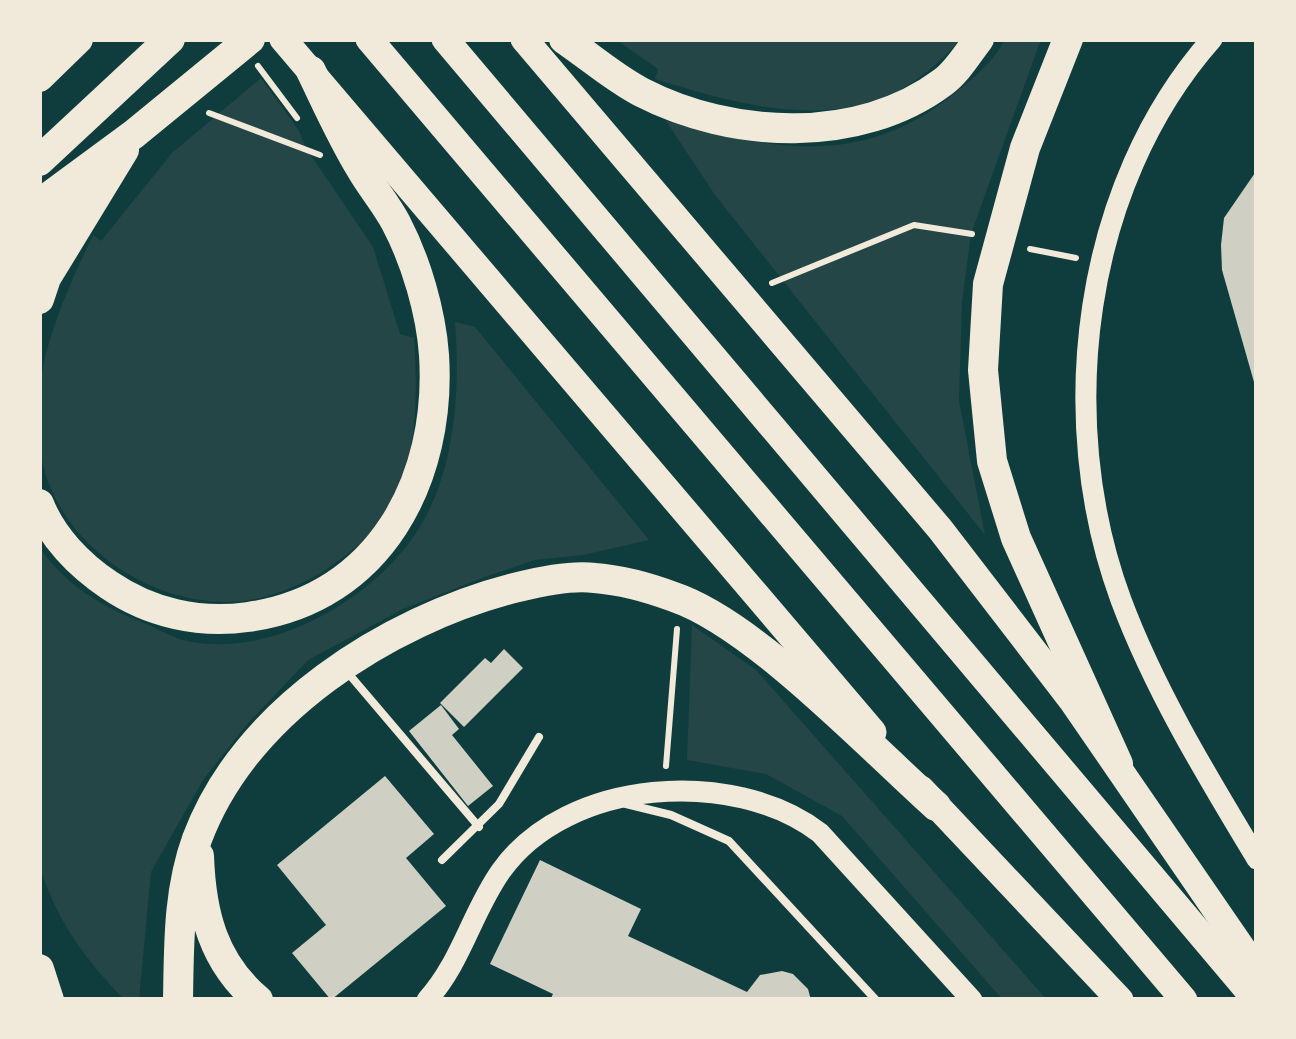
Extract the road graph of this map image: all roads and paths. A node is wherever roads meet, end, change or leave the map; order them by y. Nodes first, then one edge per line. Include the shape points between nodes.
1 (77, 39) edge
2 (283, 39) edge
3 (369, 39) edge
4 (446, 39) edge
5 (524, 39) edge
6 (564, 39) edge
7 (979, 39) edge
8 (1068, 39) edge
9 (1212, 39) edge
10 (165, 43) edge
11 (242, 51) edge
12 (310, 71) junction
13 (39, 77) edge
14 (178, 98) junction
15 (300, 123) dead end
16 (134, 134) junction
17 (313, 140) dead end
18 (39, 161) edge
19 (39, 204) edge
20 (975, 235) dead end
21 (39, 243) edge
22 (1027, 248) dead end
23 (1103, 263) junction
24 (772, 283) dead end
25 (39, 299) edge
26 (39, 504) edge
27 (677, 626) dead end
28 (343, 668) junction
29 (539, 737) dead end
30 (1118, 764) junction
31 (664, 791) junction
32 (613, 801) junction
33 (935, 806) junction
34 (479, 827) junction
35 (198, 836) junction
36 (1257, 859) edge
37 (442, 860) dead end
38 (39, 969) edge
39 (1257, 970) edge
40 (49, 1000) edge
41 (178, 1000) edge
42 (258, 1000) edge
43 (427, 1000) edge
44 (876, 1000) edge
45 (972, 1000) edge
46 (1120, 1000) edge
47 (1184, 1000) edge
48 (1256, 1000) edge

1 - 13 highway
2 - 12 highway
3 - 47 highway
4 - 48 highway
5 - 30 highway via 940,529
6 - 7 highway via 639,91 678,107 750,126 827,129 896,109 946,80
8 - 30 highway via 1025,148 988,284 983,370 992,461 1016,538
9 - 23 street via 1131,167
10 - 18 highway
11 - 14 highway
11 - 15 path
12 - 26 highway via 397,225 425,300 434,354 432,430 388,534 322,597 282,613 180,616 135,603 93,574 48,528
12 - 33 highway
14 - 16 highway
14 - 17 path via 325,157
16 - 19 highway
16 - 21 highway
16 - 25 highway
20 - 24 path via 914,225
22 - 23 path
23 - 36 street via 1087,421 1107,555 1148,663
27 - 31 path
28 - 33 highway via 407,627 478,597 593,577 676,597 730,627
28 - 34 lane
28 - 35 highway via 263,735
29 - 34 lane
30 - 39 highway
31 - 32 street
31 - 45 street via 728,793 802,820
32 - 43 street via 550,828 517,853
32 - 44 lane via 729,841
33 - 46 highway
34 - 37 lane
35 - 41 highway via 181,893
35 - 42 highway via 209,932 234,980
38 - 40 highway

